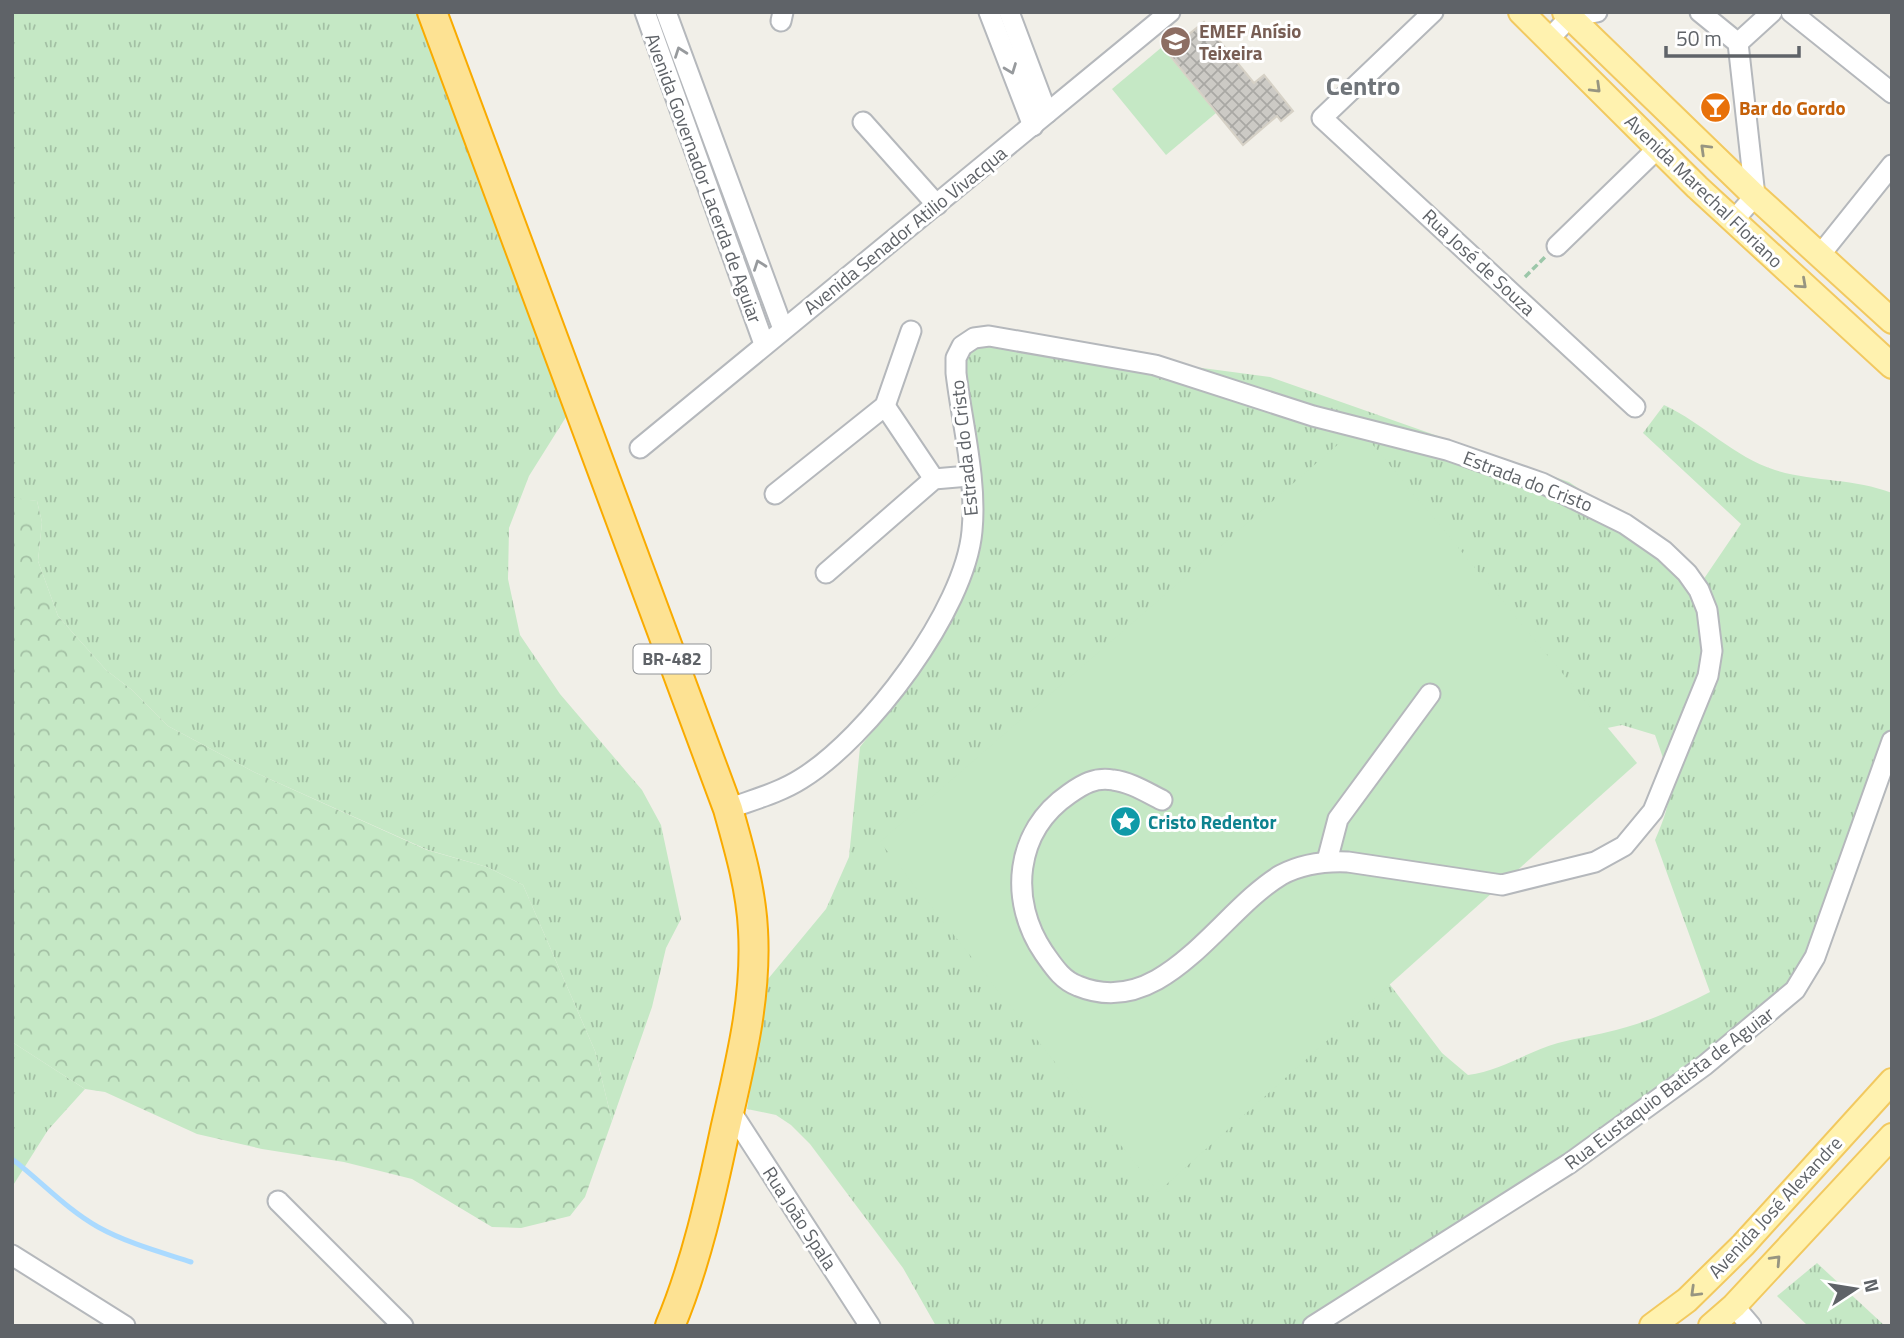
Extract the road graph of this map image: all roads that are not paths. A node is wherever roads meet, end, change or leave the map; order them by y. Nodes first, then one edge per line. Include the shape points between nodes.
1 (432, 12) edge
2 (645, 12) edge
3 (666, 12) edge
4 (989, 12) edge
5 (1009, 12) edge
6 (1170, 12) edge
7 (1433, 12) edge
8 (1521, 12) edge
9 (1597, 12) edge
10 (1700, 12) edge
11 (1772, 12) edge
12 (1791, 12) edge
13 (1567, 15) edge
14 (1548, 40) junction
15 (1738, 43) junction
16 (1892, 93) edge
17 (1040, 120) junction
18 (863, 122) dead end
19 (1658, 148) junction
20 (1892, 165) edge
21 (1755, 196) junction
22 (937, 205) junction
23 (1733, 221) junction
24 (1557, 246) road end
25 (1820, 255) junction
26 (1525, 277) road end
27 (1510, 292) junction
28 (1892, 321) edge
29 (783, 329) junction
30 (911, 331) dead end
31 (764, 344) junction
32 (1892, 366) edge
33 (885, 406) junction
34 (1635, 407) dead end
35 (640, 448) dead end
36 (969, 475) junction
37 (934, 479) junction
38 (775, 494) dead end
39 (826, 573) dead end
40 (1430, 694) dead end
41 (1892, 741) edge
42 (1886, 770) edge
43 (1162, 800) dead end
44 (728, 809) junction
45 (1327, 861) junction
46 (1892, 1081) edge
47 (730, 1110) junction
48 (1892, 1136) edge
49 (278, 1201) dead end
50 (12, 1255) edge
51 (1734, 1306) junction
52 (125, 1326) edge
53 (403, 1326) edge
54 (670, 1326) edge
55 (870, 1326) edge
56 (1313, 1326) edge
57 (1652, 1326) edge
58 (1711, 1326) edge
59 (1751, 1326) edge

1 - 44 highway, BR-482
2 - 31 street, Avenida Governador Lacerda de Aguiar
29 -> 3 street, Avenida Governador Lacerda de Aguiar
4 -> 17 street
5 - 17 street
6 - 17 street, Avenida Senador Atilio Vivacqua
7 - 27 street, Rua José de Souza via 1322,118
8 - 14 main road, Avenida Marechal Floriano
9 - 13 street
10 - 15 street
11 - 15 street
12 - 16 street
13 - 14 street
21 -> 13 main road, Avenida Marechal Floriano
14 -> 19 main road, Avenida Marechal Floriano
15 - 21 street
17 - 22 street, Avenida Senador Atilio Vivacqua
18 - 22 street
19 - 23 main road, Avenida Marechal Floriano
19 - 24 street
20 - 25 street
21 - 23 street
21 - 25 main road, Avenida Marechal Floriano
22 - 29 street, Avenida Senador Atilio Vivacqua
23 -> 32 main road, Avenida Marechal Floriano
25 - 28 main road, Avenida Marechal Floriano
26 - 27 street
27 - 34 street, Rua José de Souza
29 - 31 street, Avenida Senador Atilio Vivacqua
30 - 33 street
31 - 35 street, Avenida Senador Atilio Vivacqua
33 - 37 street
33 - 38 street
36 - 37 street
36 - 44 street, Estrada do Cristo via 972,530 968,557 907,674 880,710 816,769 783,789
36 - 45 street, Estrada do Cristo via 956,358 962,346 975,338 1008,338 1155,365 1313,416 1447,450 1542,483 1625,524 1687,573 1707,610 1712,651 1708,676 1653,811 1624,846 1595,863 1502,886
37 - 39 street
40 - 45 street via 1339,819
41 - 42 street, Rua Eustaquio Batista de Aguiar
42 - 56 street, Rua Eustaquio Batista de Aguiar via 1815,957 1781,1004 1656,1103 1570,1163
43 - 45 street, Estrada do Cristo via 1129,784 1099,779 1084,783 1060,800 1034,828 1023,856 1023,898 1041,948 1064,979 1076,986 1112,993 1159,979 1270,883 1291,871
44 - 47 highway, BR-482 via 753,928 747,1032
46 -> 57 main road, Avenida José Alexandre via 1742,1245 1687,1300
47 - 54 highway, BR-482 via 707,1211
47 - 55 street, Rua João Spala
51 -> 48 main road
49 - 53 street
50 - 52 street
51 - 58 main road
51 - 59 street

